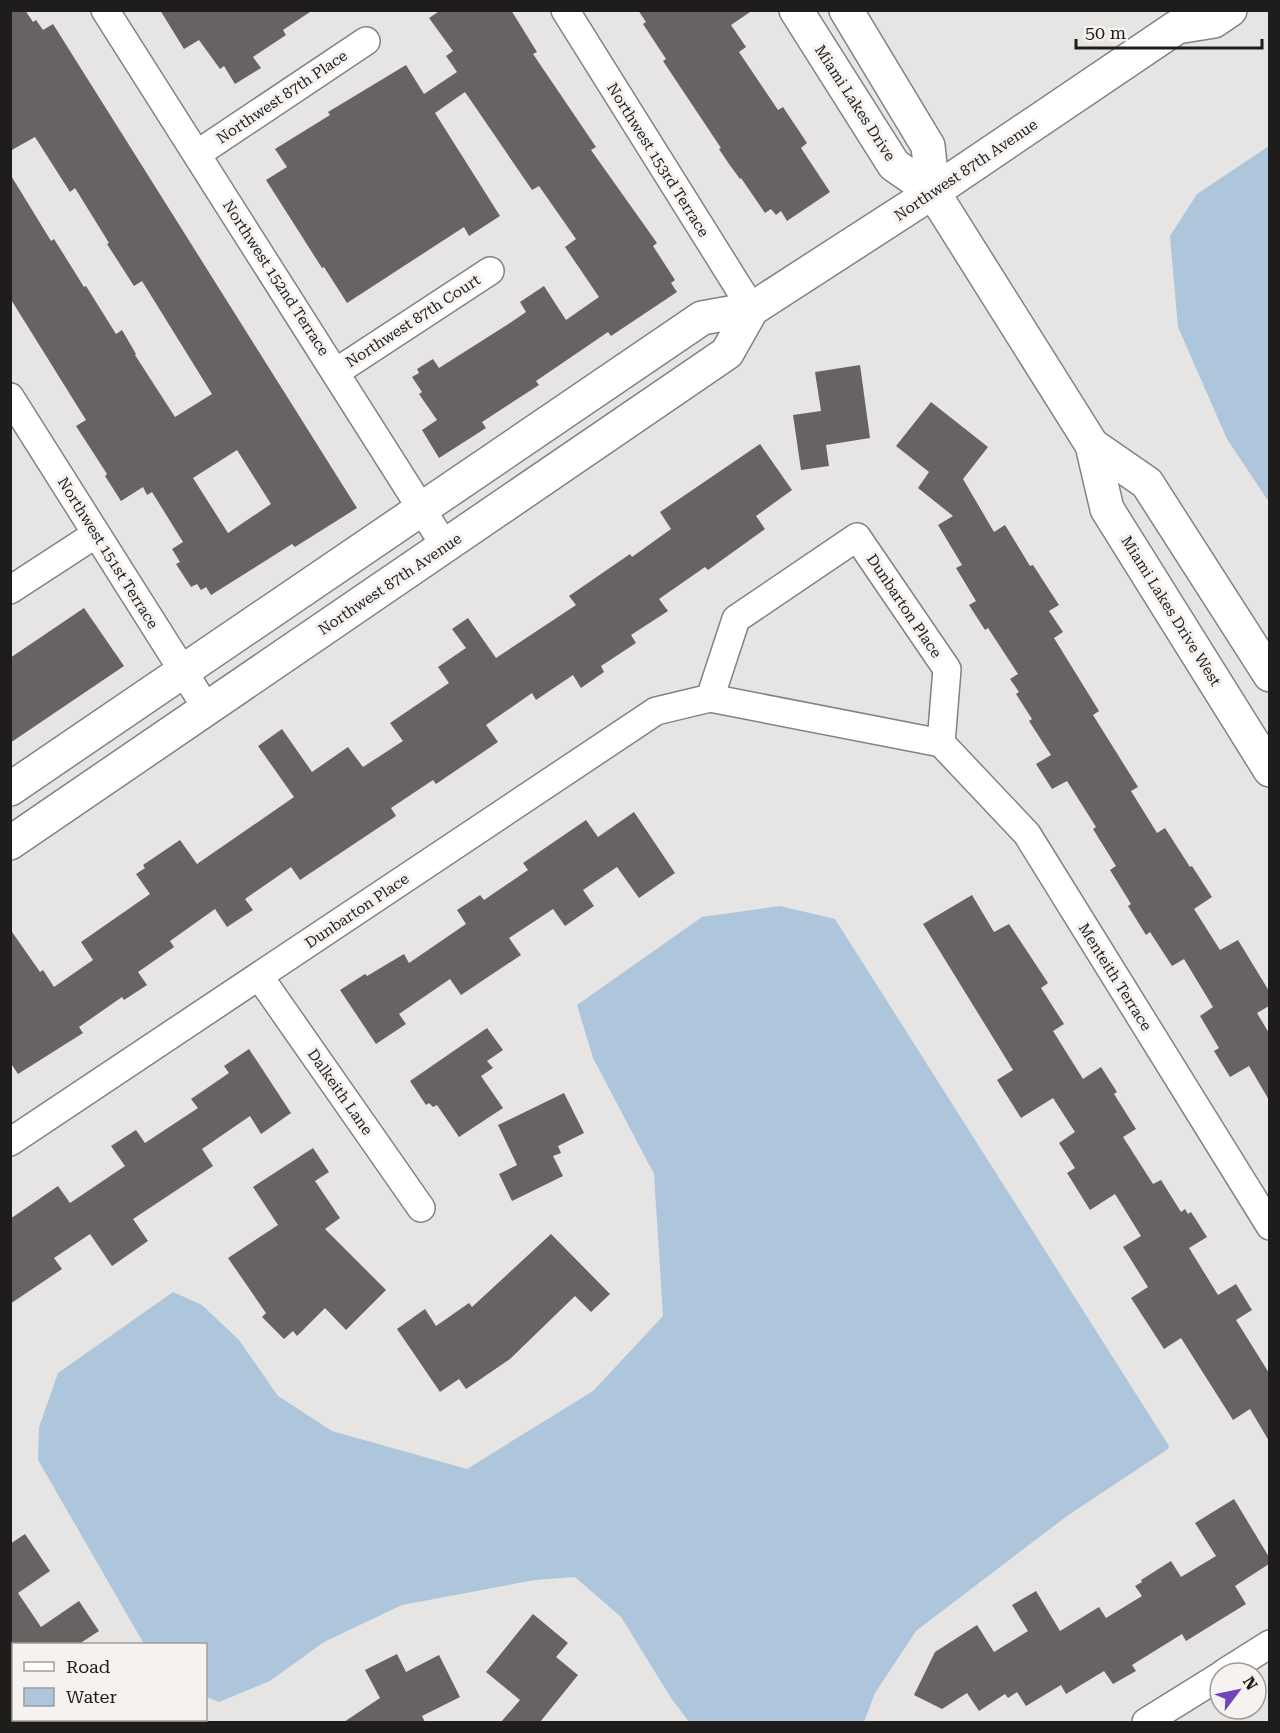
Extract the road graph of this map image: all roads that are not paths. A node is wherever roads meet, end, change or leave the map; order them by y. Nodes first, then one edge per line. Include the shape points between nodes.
1 (105, 10) edge
2 (565, 10) edge
3 (796, 10) edge
4 (846, 10) edge
5 (1230, 10) edge
6 (1180, 19) edge
7 (366, 41) dead end
8 (197, 154) junction
9 (933, 192) junction
10 (490, 271) dead end
11 (752, 309) junction
12 (336, 372) junction
13 (10, 397) edge
14 (1092, 445) junction
15 (422, 508) junction
16 (96, 534) junction
17 (445, 546) junction
18 (10, 590) edge
19 (183, 672) junction
20 (1269, 675) edge
21 (710, 698) junction
22 (207, 709) junction
23 (941, 743) junction
24 (1269, 770) edge
25 (10, 789) edge
26 (10, 843) edge
27 (259, 976) junction
28 (10, 1142) edge
29 (421, 1208) dead end
30 (1269, 1226) edge
31 (1269, 1644) edge
32 (1243, 1661) edge
33 (1208, 1683) edge
34 (1146, 1722) edge

1 - 8 street, Northwest 152nd Terrace
2 - 11 street, Northwest 153rd Terrace
3 - 9 main road, Miami Lakes Drive via 894,165
4 - 9 main road via 928,146
5 - 6 main road, Northwest 87th Avenue via 1214,21
6 - 9 main road, Northwest 87th Avenue
7 - 8 street, Northwest 87th Place
8 - 12 street, Northwest 152nd Terrace
9 - 11 main road, Northwest 87th Avenue
9 - 14 main road, Miami Lakes Drive West
10 - 12 street, Northwest 87th Court
11 - 15 main road, Northwest 87th Avenue via 702,318
11 - 17 main road, Northwest 87th Avenue via 727,353
12 - 15 street, Northwest 152nd Terrace
13 - 16 street, Northwest 151st Terrace
14 - 20 main road, Miami Lakes Drive West via 1147,483
14 - 24 main road, Miami Lakes Drive West via 1107,509
15 - 17 street, Northwest 152nd Terrace
15 - 19 main road, Northwest 87th Avenue
16 - 18 street
16 - 19 street, Northwest 151st Terrace
17 - 22 main road, Northwest 87th Avenue
19 - 22 street, Northwest 151st Terrace
19 - 25 main road, Northwest 87th Avenue
21 - 23 street, Dunbarton Place
21 - 23 street, Dunbarton Place via 736,619 857,537 947,669
21 - 27 street, Dunbarton Place via 656,711
22 - 26 main road, Northwest 87th Avenue
23 - 30 street, Menteith Terrace via 1027,834
27 - 28 street, Dunbarton Place
27 - 29 street, Dalkeith Lane
31 - 32 street
33 - 34 street

